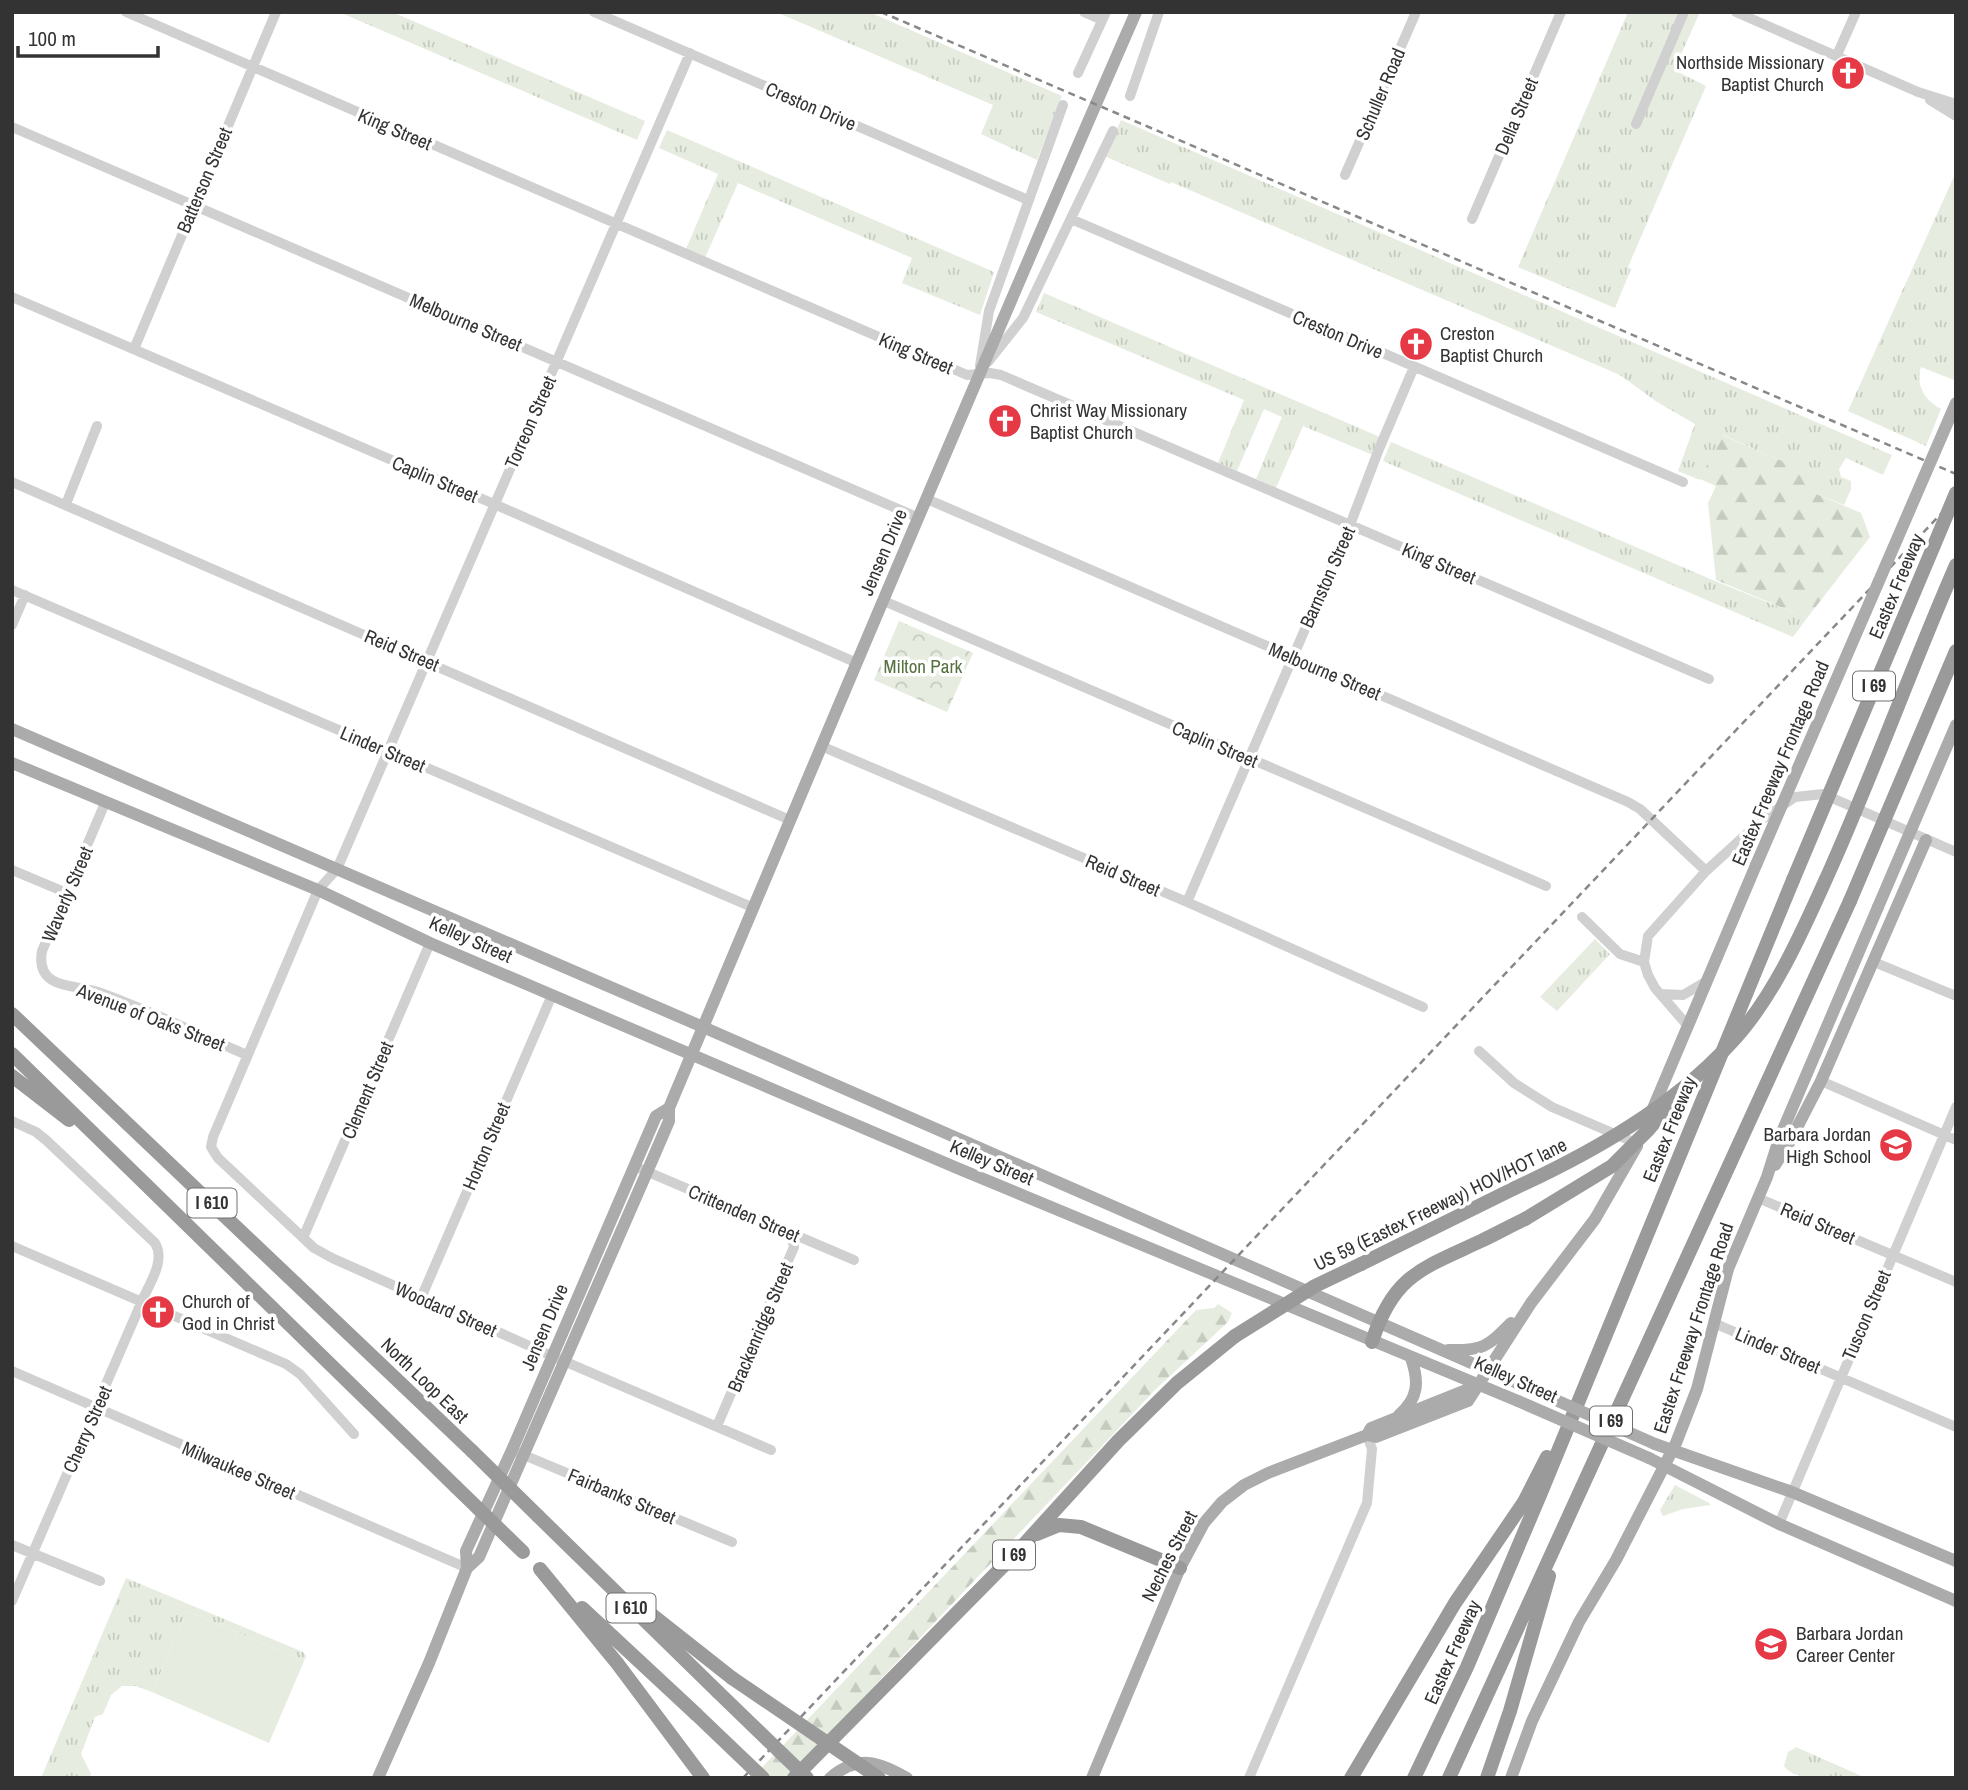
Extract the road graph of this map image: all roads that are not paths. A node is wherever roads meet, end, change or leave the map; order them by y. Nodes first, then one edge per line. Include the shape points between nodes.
1 (126, 12) edge
2 (276, 12) edge
3 (594, 12) edge
4 (1084, 12) edge
5 (1136, 12) edge
6 (1159, 12) edge
7 (1416, 12) edge
8 (1561, 12) edge
9 (1684, 12) edge
10 (1736, 12) edge
11 (1856, 12) edge
12 (1104, 16) edge
13 (690, 53) junction
14 (1837, 55) junction
15 (252, 68) junction
16 (1078, 73) dead end
17 (1918, 92) junction
18 (1130, 96) dead end
19 (1956, 104) edge
20 (1063, 105) dead end
21 (1956, 116) edge
22 (1636, 124) dead end
23 (12, 127) edge
24 (1113, 131) dead end
25 (1345, 175) dead end
26 (1028, 200) junction
27 (193, 205) junction
28 (1071, 219) junction
29 (1472, 219) dead end
30 (615, 225) junction
31 (12, 297) edge
32 (134, 349) junction
33 (557, 361) junction
34 (1415, 367) junction
35 (978, 373) junction
36 (1956, 403) edge
37 (97, 426) dead end
38 (12, 482) edge
39 (1683, 482) dead end
40 (1956, 493) edge
41 (927, 499) junction
42 (494, 503) junction
43 (66, 505) junction
44 (919, 518) junction
45 (1350, 525) junction
46 (1956, 565) edge
47 (12, 590) edge
48 (25, 595) junction
49 (884, 601) junction
50 (12, 625) edge
51 (1956, 652) edge
52 (1292, 657) junction
53 (428, 661) junction
54 (857, 663) junction
55 (1709, 679) dead end
56 (1956, 724) edge
57 (12, 729) edge
58 (821, 746) junction
59 (388, 751) junction
60 (1248, 759) junction
61 (12, 763) edge
62 (105, 803) junction
63 (790, 820) junction
64 (1926, 840) junction
65 (1956, 852) edge
66 (337, 869) junction
67 (12, 870) edge
68 (1706, 871) junction
69 (1546, 886) dead end
70 (318, 890) junction
71 (67, 893) junction
72 (1187, 902) junction
73 (754, 908) junction
74 (1582, 917) dead end
75 (430, 943) junction
76 (1644, 962) junction
77 (1874, 962) junction
78 (55, 981) joint
79 (1707, 981) junction
80 (1662, 994) junction
81 (552, 995) junction
82 (1956, 996) edge
83 (12, 1003) edge
84 (1423, 1007) dead end
85 (12, 1014) edge
86 (1688, 1026) junction
87 (703, 1027) junction
88 (1479, 1051) dead end
89 (12, 1054) edge
90 (247, 1055) junction
91 (691, 1055) junction
92 (66, 1065) junction
93 (12, 1076) edge
94 (1821, 1081) junction
95 (1682, 1090) junction
96 (1956, 1107) edge
97 (668, 1108) junction
98 (12, 1121) edge
99 (1944, 1135) junction
100 (1956, 1140) edge
101 (1638, 1144) junction
102 (127, 1165) junction
103 (634, 1166) junction
104 (648, 1172) junction
105 (1767, 1177) junction
106 (1758, 1198) junction
107 (785, 1230) junction
108 (303, 1238) junction
109 (12, 1246) edge
110 (1892, 1254) junction
111 (854, 1260) dead end
112 (1956, 1282) edge
113 (421, 1298) junction
114 (142, 1301) junction
115 (1531, 1303) junction
116 (1378, 1322) junction
117 (1716, 1324) junction
118 (1371, 1342) junction
119 (1443, 1350) junction
120 (552, 1356) junction
121 (1412, 1358) junction
122 (565, 1362) junction
123 (1488, 1370) junction
124 (12, 1371) edge
125 (1840, 1376) junction
126 (1586, 1381) junction
127 (1480, 1384) junction
128 (97, 1408) junction
129 (1396, 1417) junction
130 (718, 1426) junction
131 (1956, 1427) edge
132 (354, 1434) dead end
133 (1367, 1435) junction
134 (1673, 1449) junction
135 (771, 1450) dead end
136 (518, 1452) junction
137 (1664, 1465) junction
138 (1793, 1492) junction
139 (542, 1519) junction
140 (1564, 1524) junction
141 (1779, 1524) junction
142 (1030, 1538) junction
143 (732, 1542) dead end
144 (12, 1545) edge
145 (32, 1553) junction
146 (1956, 1560) edge
147 (467, 1568) junction
148 (1180, 1568) junction
149 (540, 1569) junction
150 (100, 1581) dead end
151 (12, 1601) edge
152 (1956, 1601) edge
153 (665, 1727) junction
154 (1433, 1741) junction
155 (378, 1778) edge
156 (695, 1778) edge
157 (704, 1778) edge
158 (763, 1778) edge
159 (794, 1778) edge
160 (807, 1778) edge
161 (830, 1778) edge
162 (879, 1778) edge
163 (907, 1778) edge
164 (1092, 1778) edge
165 (1249, 1778) edge
166 (1351, 1778) edge
167 (1407, 1778) edge
168 (1414, 1778) edge
169 (1449, 1778) edge
170 (1487, 1778) edge
171 (1511, 1778) edge

1 - 15 street, King Street
2 - 15 street, Batterson Street
3 - 13 street, Creston Drive
4 - 12 street
5 - 35 main road, Jensen Drive
6 - 18 street
7 - 25 street, Schuller Road
8 - 29 street, Della Street
9 - 22 street
10 - 14 street
11 - 14 street
12 - 16 street
13 - 26 street, Creston Drive
13 - 30 street, Torreon Street
14 - 17 street
15 - 27 street, Batterson Street
15 - 30 street, King Street
17 - 19 street
17 - 21 street
20 - 26 street
23 - 27 street, Melbourne Street
24 - 28 street
26 - 35 street via 989,311
27 - 32 street, Batterson Street
27 - 33 street, Melbourne Street
28 - 34 street, Creston Drive
28 - 35 street via 1023,318
30 - 33 street, Torreon Street
30 - 35 street, King Street via 967,375
31 - 32 street, Caplin Street
32 - 42 street, Caplin Street
33 - 42 street, Torreon Street
33 - 44 street, Melbourne Street
34 - 39 street, Creston Drive
34 - 45 street, Barnston Street
35 - 41 main road, Jensen Drive
35 - 45 street, King Street via 1001,375
36 - 79 main road, Eastex Freeway Frontage Road, bridge
37 - 43 street
38 - 43 street, Reid Street
40 - 126 highway, Eastex Freeway / I 69, bridge
41 - 44 main road, Jensen Drive
41 - 52 street, Melbourne Street
42 - 53 street, Torreon Street
42 - 54 street, Caplin Street
43 - 53 street, Reid Street
44 - 49 main road, Jensen Drive
45 - 52 street, Barnston Street
45 - 55 street, King Street
46 - 95 highway, US 59 (Eastex Freeway) HOV/HOT lane, bridge via 1863,797 1808,919 1767,995 1731,1043
47 - 48 street, Linder Street
48 - 50 street
48 - 59 street, Linder Street
49 - 54 main road, Jensen Drive
49 - 60 street, Caplin Street
51 - 140 highway, I 69, bridge via 1850,901
52 - 60 street, Barnston Street
52 - 68 street, Melbourne Street via 1629,802
53 - 59 street, Torreon Street
53 - 63 street, Reid Street
54 - 58 main road, Jensen Drive
56 - 105 main road, Eastex Freeway Frontage Road, bridge via 1779,1139
57 - 66 main road, Kelley Street
58 - 63 main road, Jensen Drive
58 - 72 street, Reid Street
59 - 66 street, Torreon Street
59 - 73 street, Linder Street
60 - 69 street, Caplin Street
60 - 72 street, Barnston Street
61 - 62 main road, Kelley Street
62 - 70 main road, Kelley Street
62 - 71 street, Waverly Street
63 - 73 main road, Jensen Drive
64 - 65 street
64 - 68 street via 1823,794 1795,797 1763,819
64 - 77 main road
66 - 70 street
66 - 87 main road, Kelley Street
67 - 71 street
68 - 76 street via 1648,936
70 - 75 main road, Kelley Street
70 - 90 street
71 - 78 street, Waverly Street via 40,960 46,975
72 - 84 street, Reid Street
73 - 87 main road, Jensen Drive
74 - 76 street via 1620,954
75 - 81 main road, Kelley Street
75 - 108 street, Clement Street
76 - 80 street
77 - 82 street
77 - 94 main road
78 - 90 street, Avenue of Oaks Street via 98,992
79 - 80 street via 1684,995
79 - 86 main road, Eastex Freeway Frontage Road
80 - 86 street
81 - 91 main road, Kelley Street
81 - 113 street, Horton Street
83 - 92 highway
85 - 92 highway, North Loop East / I 610
86 - 101 main road, Eastex Freeway Frontage Road
87 - 91 main road, Jensen Drive
87 - 116 main road, Kelley Street
88 - 101 street via 1514,1083 1552,1107
89 - 102 highway, I 610
90 - 108 street, Woodard Street via 211,1147
91 - 97 main road, Jensen Drive
91 - 118 main road, Kelley Street
92 - 139 highway, North Loop East / I 610, bridge
93 - 102 highway
94 - 99 street
94 - 105 main road
95 - 116 highway, bridge via 1612,1166 1525,1219 1424,1267 1394,1294
95 - 142 highway, US 59 (Eastex Freeway) HOV/HOT lane / I 69, bridge via 1576,1160 1315,1286 1235,1336 1177,1383 1118,1441
96 - 99 street, Tuscon Street
97 - 103 main road, Jensen Drive via 656,1115
97 - 104 main road, Jensen Drive via 669,1121
98 - 114 street, Cherry Street via 36,1132 155,1243 159,1257
99 - 100 street
99 - 110 street, Tuscon Street
101 - 115 main road, Eastex Freeway Frontage Road via 1595,1219
102 - 149 highway, I 610, bridge
103 - 104 street, Crittenden Street
103 - 120 main road, Jensen Drive
104 - 107 street, Crittenden Street
104 - 122 main road, Jensen Drive
105 - 106 main road, Eastex Freeway Frontage Road
106 - 110 street, Reid Street
106 - 117 main road, Eastex Freeway Frontage Road via 1728,1269
107 - 111 street, Crittenden Street
107 - 130 street, Brackenridge Street via 794,1247
108 - 113 street, Woodard Street via 332,1258
109 - 114 street
110 - 112 street, Reid Street
110 - 125 street, Tuscon Street
113 - 120 street, Woodard Street
114 - 128 street, Cherry Street
114 - 132 street via 286,1364
115 - 119 main road via 1485,1346
115 - 123 main road, Eastex Freeway Frontage Road
116 - 118 highway
116 - 119 main road, Kelley Street
117 - 125 street, Linder Street
117 - 134 main road, Eastex Freeway Frontage Road
118 - 121 main road, Kelley Street
119 - 123 main road, Kelley Street
120 - 122 street, Woodard Street
120 - 136 main road, Jensen Drive
121 - 127 main road, Kelley Street
121 - 129 main road via 1416,1392
122 - 130 street, Woodard Street
122 - 136 main road, Jensen Drive
123 - 127 main road, Eastex Freeway Frontage Road
123 - 134 main road, Kelley Street, bridge
124 - 128 street, Milwaukee Street
125 - 131 street, Linder Street
125 - 138 street, Tuscon Street
126 - 154 highway, Eastex Freeway / I 69
126 - 166 highway via 1524,1502 1455,1603
127 - 129 main road, Neches Street
127 - 133 main road, Neches Street via 1468,1401 1376,1437
127 - 137 main road, Kelley Street, bridge
128 - 145 street, Cherry Street
128 - 147 street, Milwaukee Street
129 - 133 main road, Neches Street via 1371,1428
130 - 135 street, Woodard Street
133 - 148 main road, Neches Street via 1244,1485 1204,1523
133 - 165 street via 1372,1449 1367,1503
134 - 137 main road, Eastex Freeway Frontage Road
134 - 138 main road, Kelley Street
136 - 143 street, Fairbanks Street
136 - 147 main road, Jensen Drive via 479,1557
137 - 141 main road, Kelley Street
137 - 171 main road, Eastex Freeway Frontage Road via 1573,1634
138 - 141 street, Tuscon Street
138 - 146 main road, Kelley Street
139 - 160 highway, North Loop East / I 610, bridge
139 - 162 highway, bridge via 646,1611 732,1678
140 - 169 highway, I 69
140 - 170 highway
141 - 152 main road, Kelley Street
142 - 148 highway via 1059,1525 1081,1527
142 - 159 highway, US 59 (Eastex Freeway) HOV/HOT lane / I 69
144 - 145 street
145 - 150 street
145 - 151 street, Cherry Street
147 - 155 main road, Jensen Drive
148 - 164 main road, Neches Street
149 - 153 highway
149 - 158 highway, I 610, bridge
153 - 156 highway
153 - 157 highway
154 - 167 highway
154 - 168 highway, Eastex Freeway / I 69
161 - 163 main road via 846,1765 873,1762

